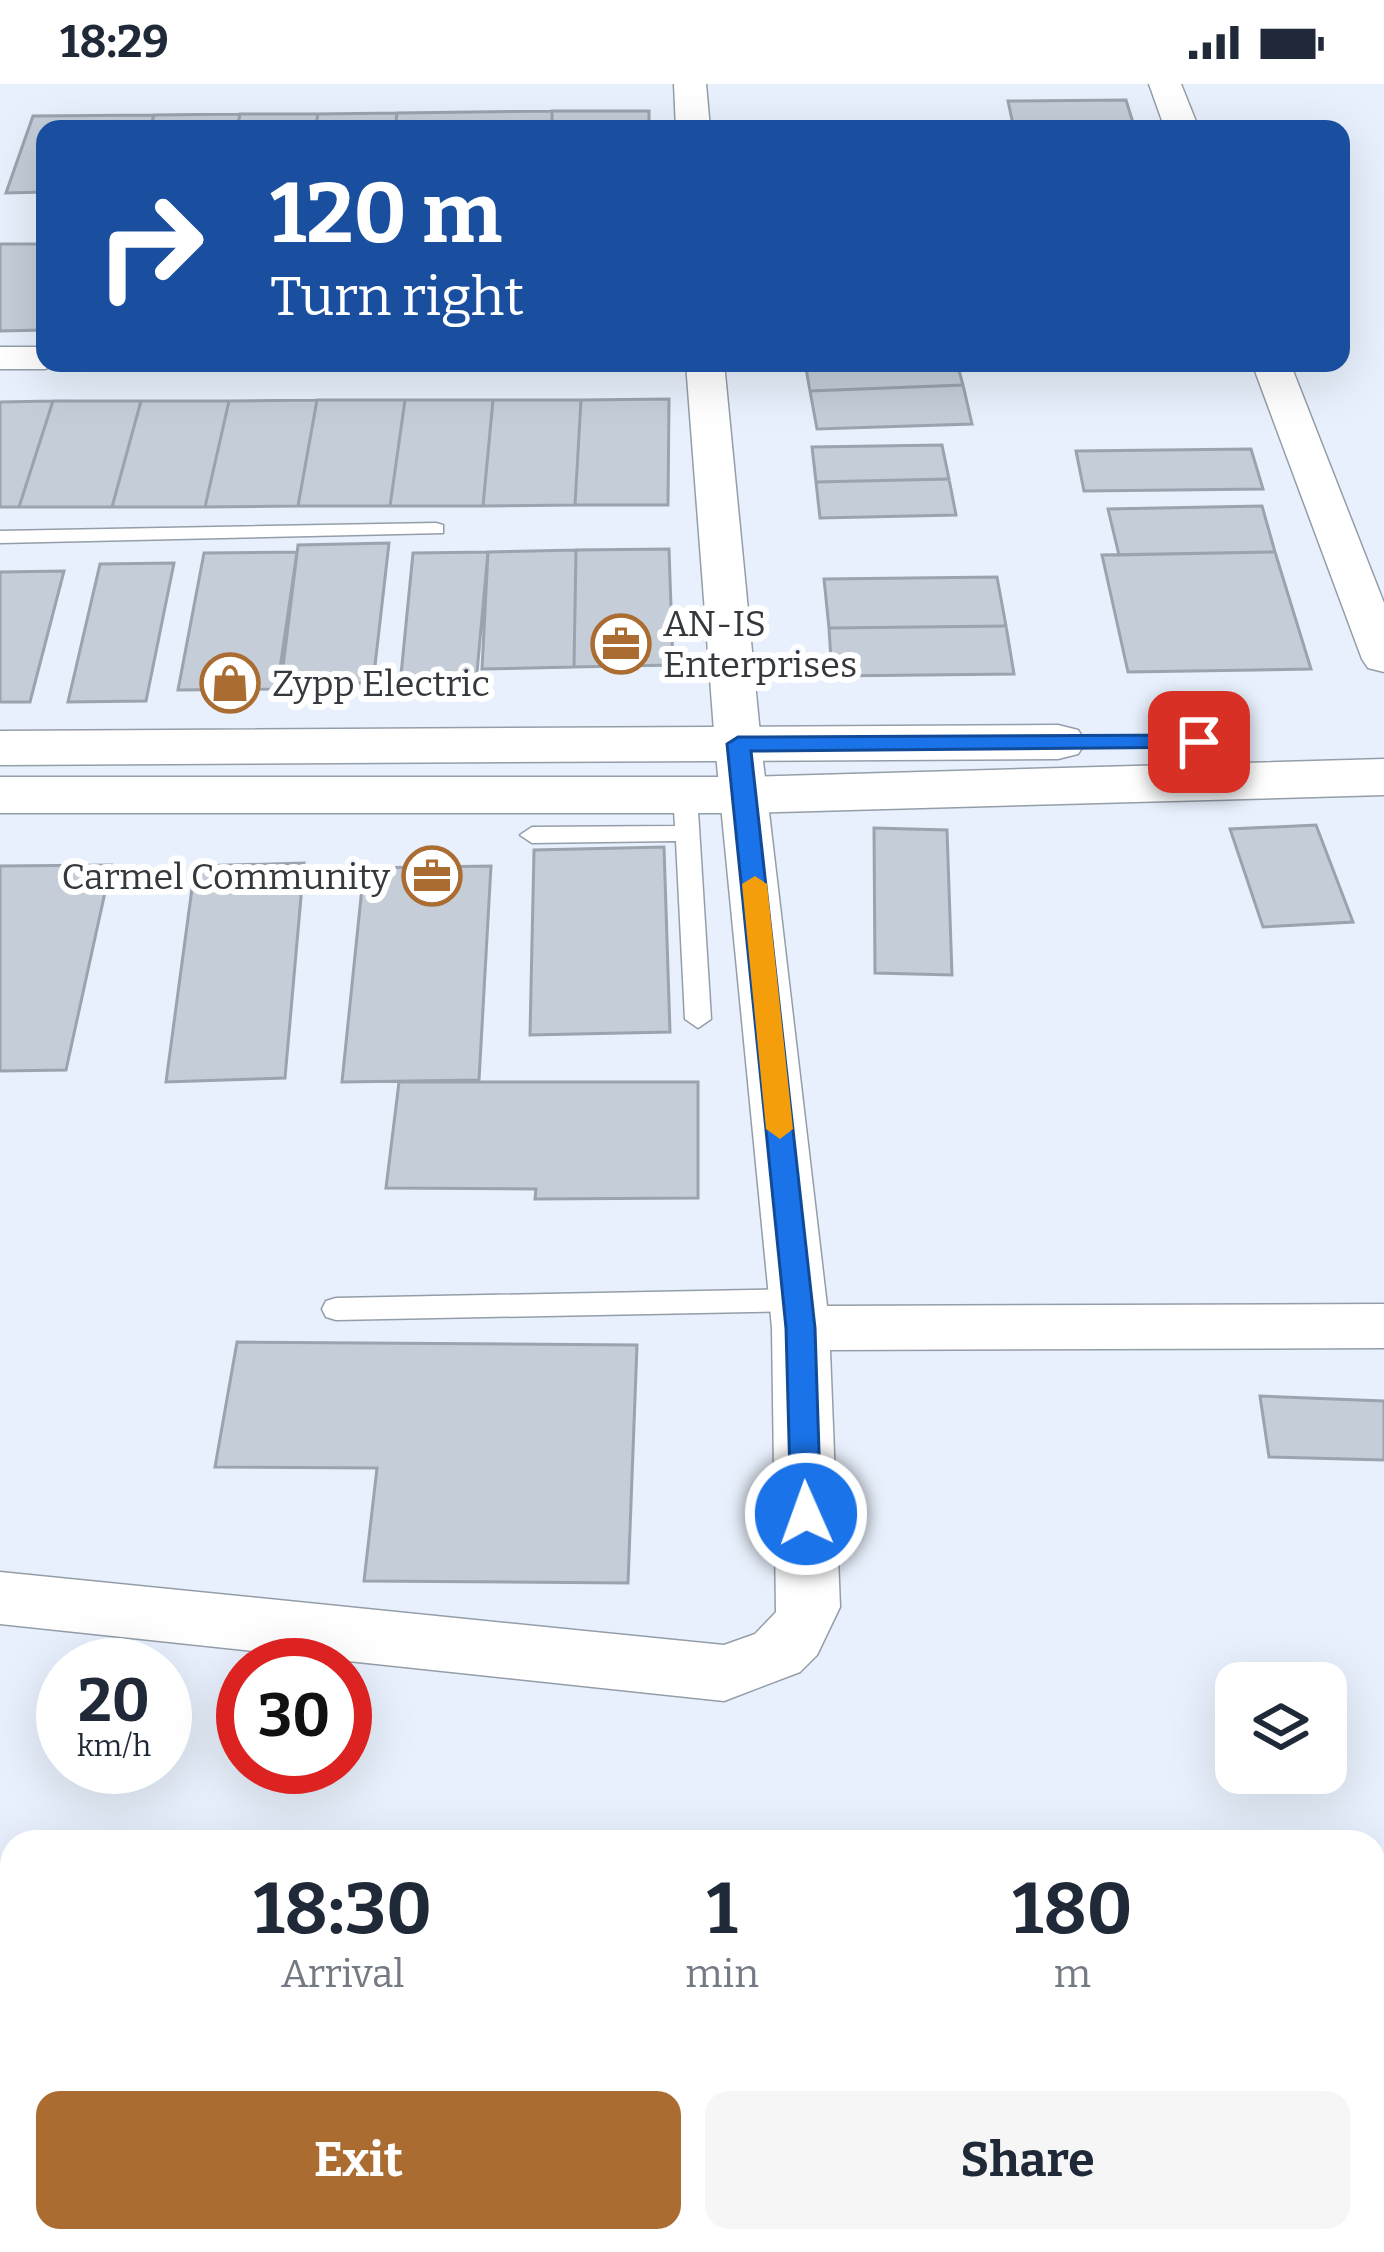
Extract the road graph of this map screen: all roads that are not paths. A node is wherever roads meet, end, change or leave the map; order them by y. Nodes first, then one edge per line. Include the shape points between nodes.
1 (690, 84) edge
2 (1165, 84) edge
3 (692, 120) edge
4 (1179, 120) edge
5 (0, 358) edge
6 (36, 358) edge
7 (706, 372) edge
8 (1274, 372) edge
9 (436, 529) dead end
10 (0, 537) edge
11 (1384, 658) edge
12 (1384, 741) edge
13 (0, 748) edge
14 (742, 770) junction
15 (1384, 777) edge
16 (0, 795) edge
17 (686, 814) junction
18 (532, 835) dead end
19 (698, 1018) dead end
20 (336, 1310) dead end
21 (799, 1314) junction
22 (1384, 1326) edge
23 (0, 1598) edge

1 - 3 street
2 - 4 street
5 - 6 street
7 - 14 street
8 - 11 street
9 - 10 lane
12 - 14 street
13 - 14 street
14 - 15 street
14 - 17 street
14 - 21 street
16 - 17 street
17 - 18 lane
17 - 19 lane
20 - 21 lane
21 - 22 street
21 - 23 street via 809,1607 798,1636 771,1660 724,1673

